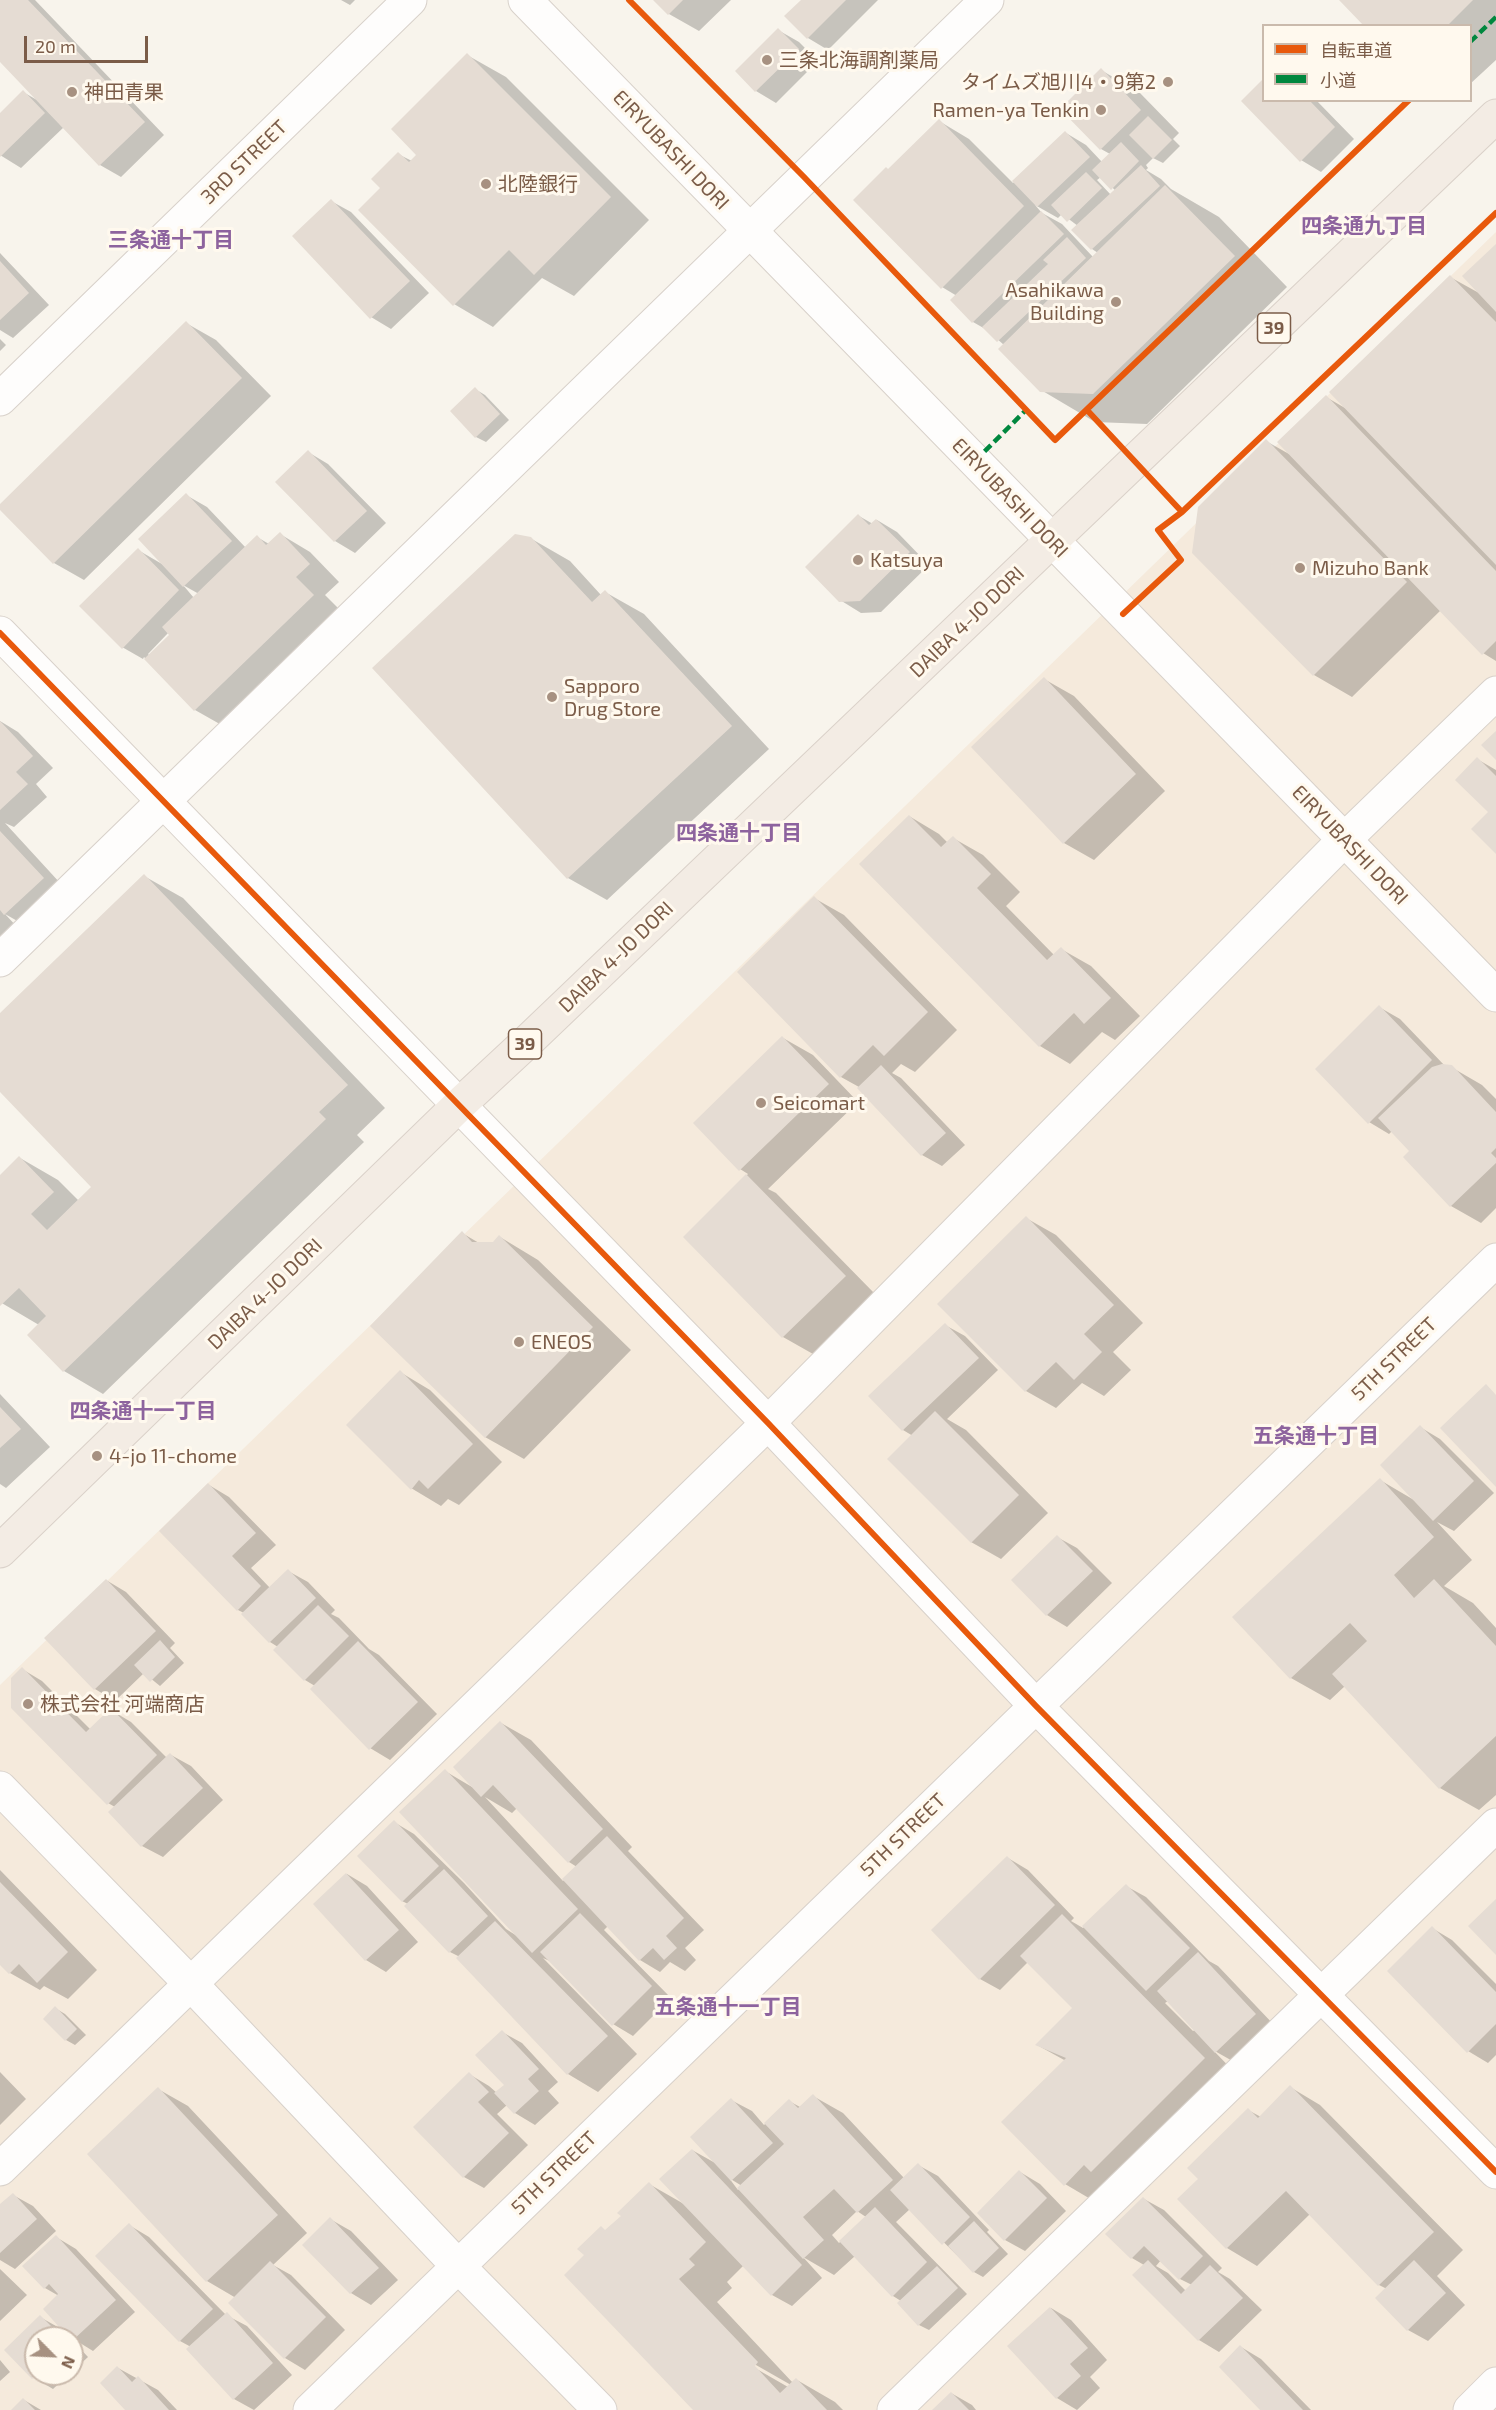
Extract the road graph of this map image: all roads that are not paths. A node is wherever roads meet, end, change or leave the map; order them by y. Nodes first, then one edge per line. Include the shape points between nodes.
1 (410, 0) edge
2 (525, 0) edge
3 (987, 0) edge
4 (1496, 116) edge
5 (750, 230) junction
6 (0, 399) edge
7 (1052, 541) junction
8 (0, 633) edge
9 (1496, 693) edge
10 (164, 801) junction
11 (1344, 840) junction
12 (0, 960) edge
13 (1496, 995) edge
14 (458, 1106) junction
15 (1496, 1260) edge
16 (768, 1423) junction
17 (0, 1551) edge
18 (1036, 1706) junction
19 (0, 1788) edge
20 (1496, 1825) edge
21 (191, 1984) junction
22 (1322, 1994) junction
23 (0, 2169) edge
24 (1496, 2172) edge
25 (458, 2266) junction
26 (1496, 2384) edge
27 (310, 2410) edge
28 (600, 2410) edge
29 (894, 2410) edge
30 (1470, 2410) edge

1 - 6 street, 3RD STREET
2 - 5 street, EIRYUBASHI DORI
3 - 5 street
4 - 7 highway, 39
5 - 7 street, EIRYUBASHI DORI
5 - 10 street
7 - 11 street, EIRYUBASHI DORI
7 - 14 highway, DAIBA 4-JO DORI / 39
8 - 10 street
9 - 11 street
10 - 12 street
10 - 14 street
11 - 13 street, EIRYUBASHI DORI
11 - 16 street
14 - 16 street
14 - 17 highway, DAIBA 4-JO DORI / 39
15 - 18 street, 5TH STREET
16 - 18 street
16 - 21 street
18 - 22 street
18 - 25 street, 5TH STREET
19 - 21 street
20 - 22 street
21 - 23 street
21 - 25 street
22 - 24 street
22 - 29 street
25 - 27 street, 5TH STREET
25 - 28 street
26 - 30 street

